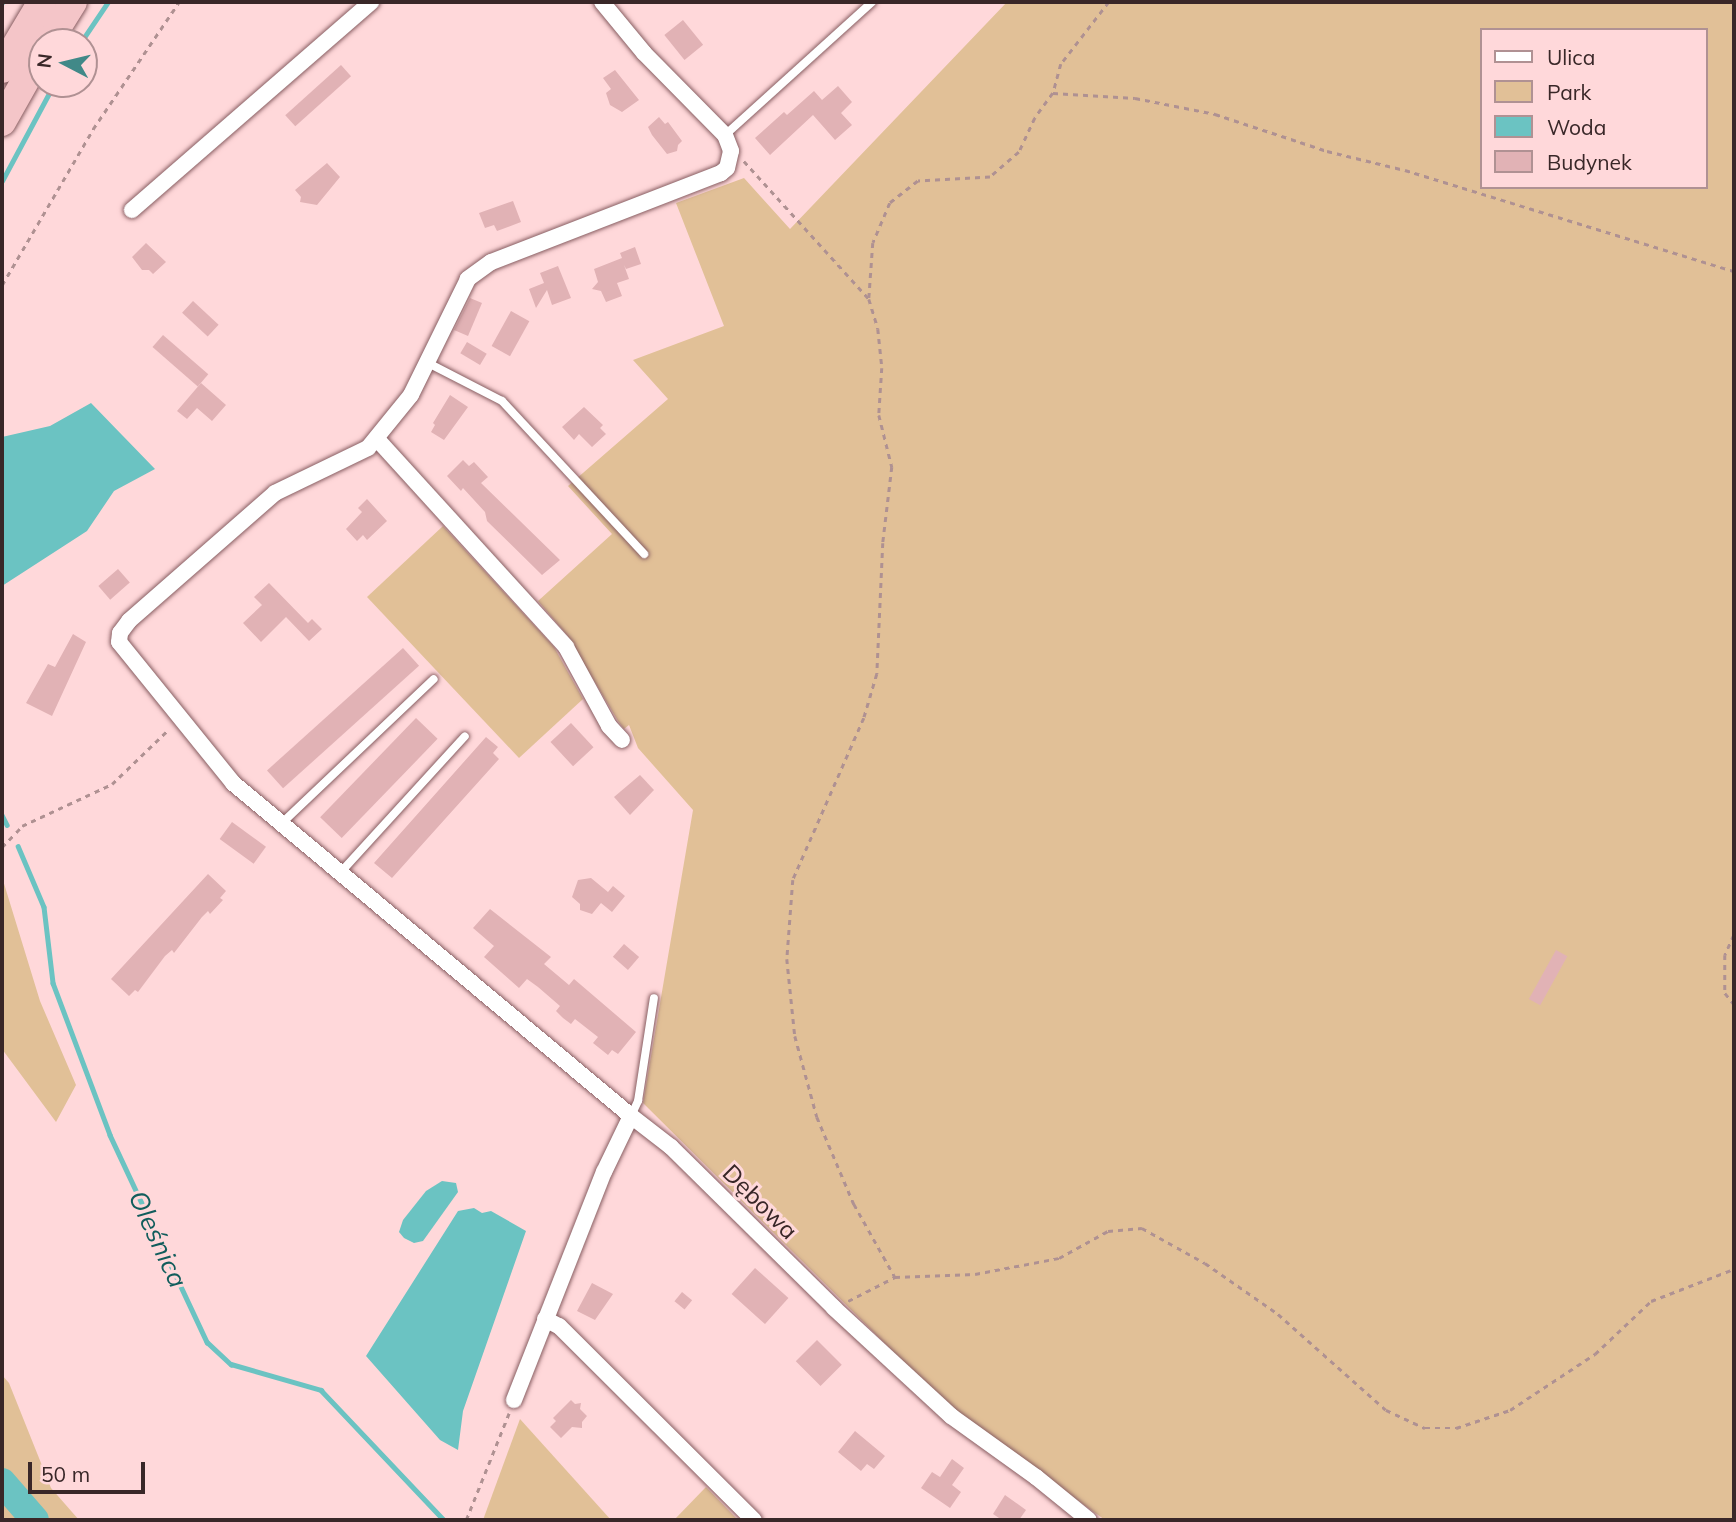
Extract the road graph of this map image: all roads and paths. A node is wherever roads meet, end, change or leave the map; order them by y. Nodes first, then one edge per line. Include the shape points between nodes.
1 (42, 2) edge
2 (73, 2) edge
3 (179, 2) edge
4 (371, 2) edge
5 (602, 2) edge
6 (872, 2) edge
7 (1109, 2) edge
8 (57, 28) edge
9 (2, 69) edge
10 (28, 76) edge
11 (1053, 93) junction
12 (2, 122) edge
13 (725, 135) junction
14 (730, 151) junction
15 (132, 210) dead end
16 (1734, 271) edge
17 (2, 285) edge
18 (869, 299) junction
19 (428, 363) junction
20 (377, 439) junction
21 (644, 554) dead end
22 (434, 679) dead end
23 (179, 719) junction
24 (466, 736) dead end
25 (621, 740) dead end
26 (282, 822) junction
27 (2, 847) edge
28 (340, 873) junction
29 (1734, 935) edge
30 (654, 999) dead end
31 (1734, 1004) edge
32 (631, 1115) junction
33 (1734, 1269) edge
34 (895, 1278) junction
35 (834, 1308) junction
36 (545, 1319) junction
37 (514, 1400) joint
38 (466, 1520) edge
39 (754, 1520) edge
40 (1089, 1520) edge

1 - 9 highway
2 - 8 highway
3 - 17 path via 93,129
4 - 15 street
5 - 13 street via 644,53
6 - 13 lane
7 - 11 path via 1061,64
10 - 12 highway
11 - 16 path via 1135,98 1215,114
11 - 18 path via 1019,152 990,177 918,181 890,203 873,243
13 - 14 street
14 - 18 path via 740,156
14 - 19 street via 721,173 491,262 465,282
18 - 34 path via 878,329 880,415 892,467 877,674 864,718 793,880 787,959 794,1036 817,1117 854,1204
19 - 20 street via 404,406
19 - 21 lane via 502,401
20 - 23 street, Dębowa via 356,456 275,493 123,627 119,642
20 - 25 street via 566,647
22 - 26 lane
23 - 26 street, Dębowa via 233,783
23 - 27 path via 112,784 22,826
24 - 28 lane
26 - 28 street, Dębowa
28 - 32 street, Dębowa
29 - 31 path via 1725,955 1725,993
30 - 32 lane via 638,1101
32 - 35 street, Dębowa via 671,1147
32 - 36 street
33 - 34 path via 1651,1301 1585,1361 1510,1410 1456,1428 1424,1428 1386,1410 1278,1314 1186,1251 1142,1228 1108,1231 1059,1258 975,1274
34 - 35 path
35 - 40 street, Dębowa via 951,1416
36 - 37 street
36 - 39 street via 559,1326
37 - 38 path

